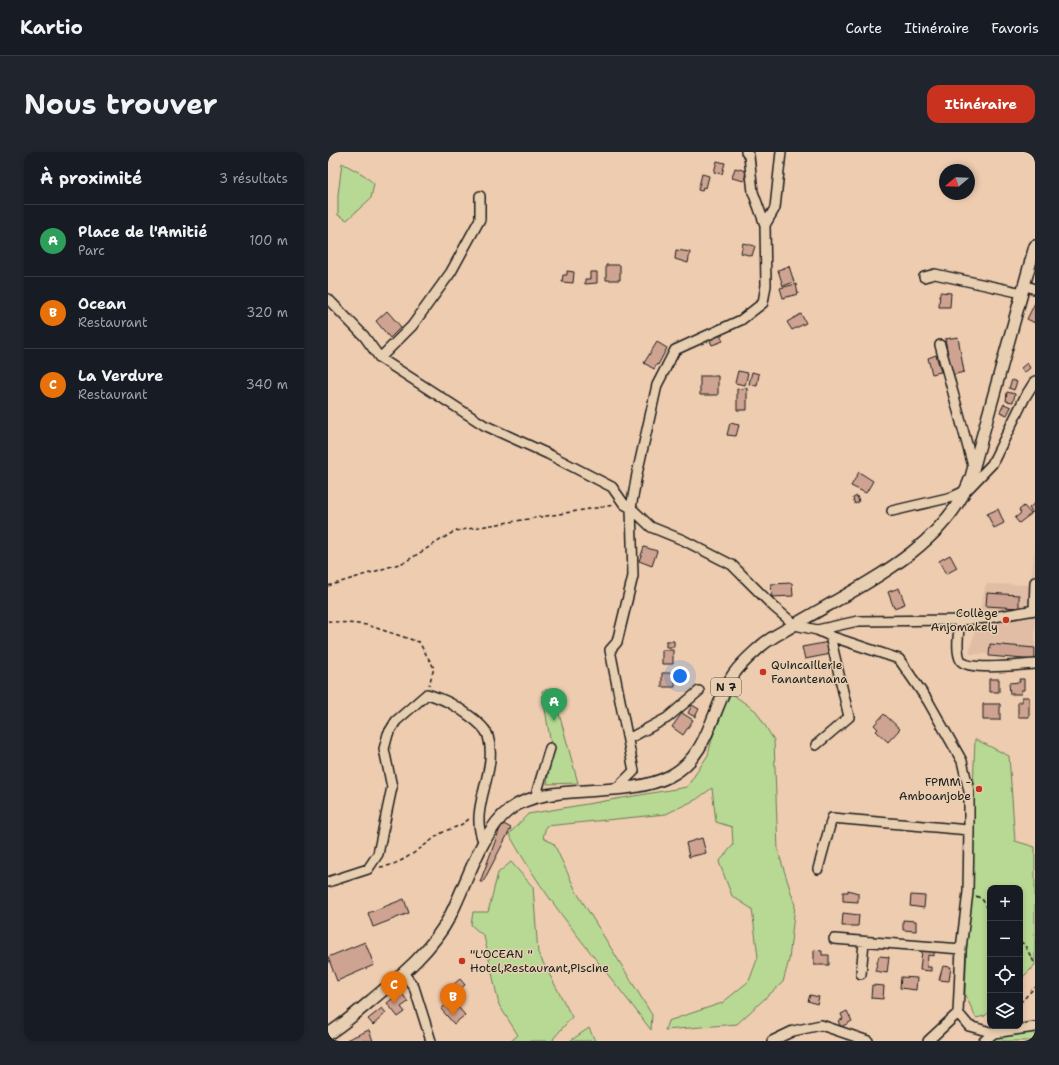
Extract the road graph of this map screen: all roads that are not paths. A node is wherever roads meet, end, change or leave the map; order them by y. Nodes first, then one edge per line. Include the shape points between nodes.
1 (746, 152) edge
2 (782, 152) edge
3 (480, 196) dead end
4 (765, 225) junction
5 (1035, 246) edge
6 (924, 277) dead end
7 (1023, 289) junction
8 (1035, 289) edge
9 (328, 299) edge
10 (940, 345) dead end
11 (380, 358) junction
12 (1035, 381) edge
13 (974, 466) junction
14 (967, 490) junction
15 (627, 506) junction
16 (892, 511) dead end
17 (1035, 582) edge
18 (1034, 610) edge
19 (960, 620) junction
20 (795, 625) junction
21 (817, 630) junction
22 (830, 636) junction
23 (1035, 664) edge
24 (699, 691) dead end
25 (628, 739) junction
26 (816, 745) dead end
27 (550, 748) dead end
28 (616, 789) junction
29 (535, 798) junction
30 (969, 830) junction
31 (484, 843) junction
32 (818, 869) dead end
33 (328, 882) edge
34 (834, 939) dead end
35 (864, 942) junction
36 (960, 949) junction
37 (404, 974) junction
38 (861, 974) dead end
39 (958, 1013) junction
40 (1035, 1027) edge
41 (994, 1033) junction
42 (328, 1034) edge
43 (431, 1041) edge
44 (772, 1041) edge
45 (868, 1041) edge
46 (928, 1041) edge
47 (984, 1041) edge

1 - 4 street via 749,156 753,192
2 - 4 street via 775,208
3 - 11 street via 480,219 450,272 412,326
4 - 15 street via 766,285 763,303 741,320 675,350 657,385 637,474
5 - 7 main road, N 7
6 - 7 street via 935,274
7 - 8 street
7 - 13 main road, N 7
9 - 11 street via 364,336
10 - 13 street
11 - 15 street via 484,425 612,487
12 - 14 street via 992,464
13 - 14 main road, N 7
14 - 16 street via 952,497
14 - 20 main road, N 7 via 946,522 926,541 887,569
15 - 20 street via 651,527 732,565
15 - 25 street via 633,576 617,642 610,650
17 - 18 street
18 - 19 street
19 - 21 street via 858,621
19 - 23 street via 959,654 968,666
20 - 21 street
20 - 28 main road, N 7 via 767,641 743,661 725,689 701,747 684,767 672,776 655,783
21 - 22 street
22 - 26 street via 849,716
22 - 30 street via 899,658 928,701 962,762 969,791
24 - 25 street via 667,718
25 - 28 street via 634,771
27 - 29 street
28 - 29 main road, N 7
29 - 31 main road, N 7 via 509,809
30 - 32 street via 832,818
30 - 36 street via 968,892
31 - 33 street via 479,833 478,809 490,767 488,735 476,720 446,700 427,694 396,721 388,734 384,749 392,788 378,854 368,868
31 - 37 main road, N 7 via 449,918 422,955
34 - 35 street
35 - 36 street
35 - 38 street
36 - 39 street
37 - 42 main road, N 7
37 - 43 street via 414,987
39 - 41 street via 969,1026
39 - 46 street
40 - 41 street
41 - 47 street
44 - 45 street via 793,1031 821,1025

